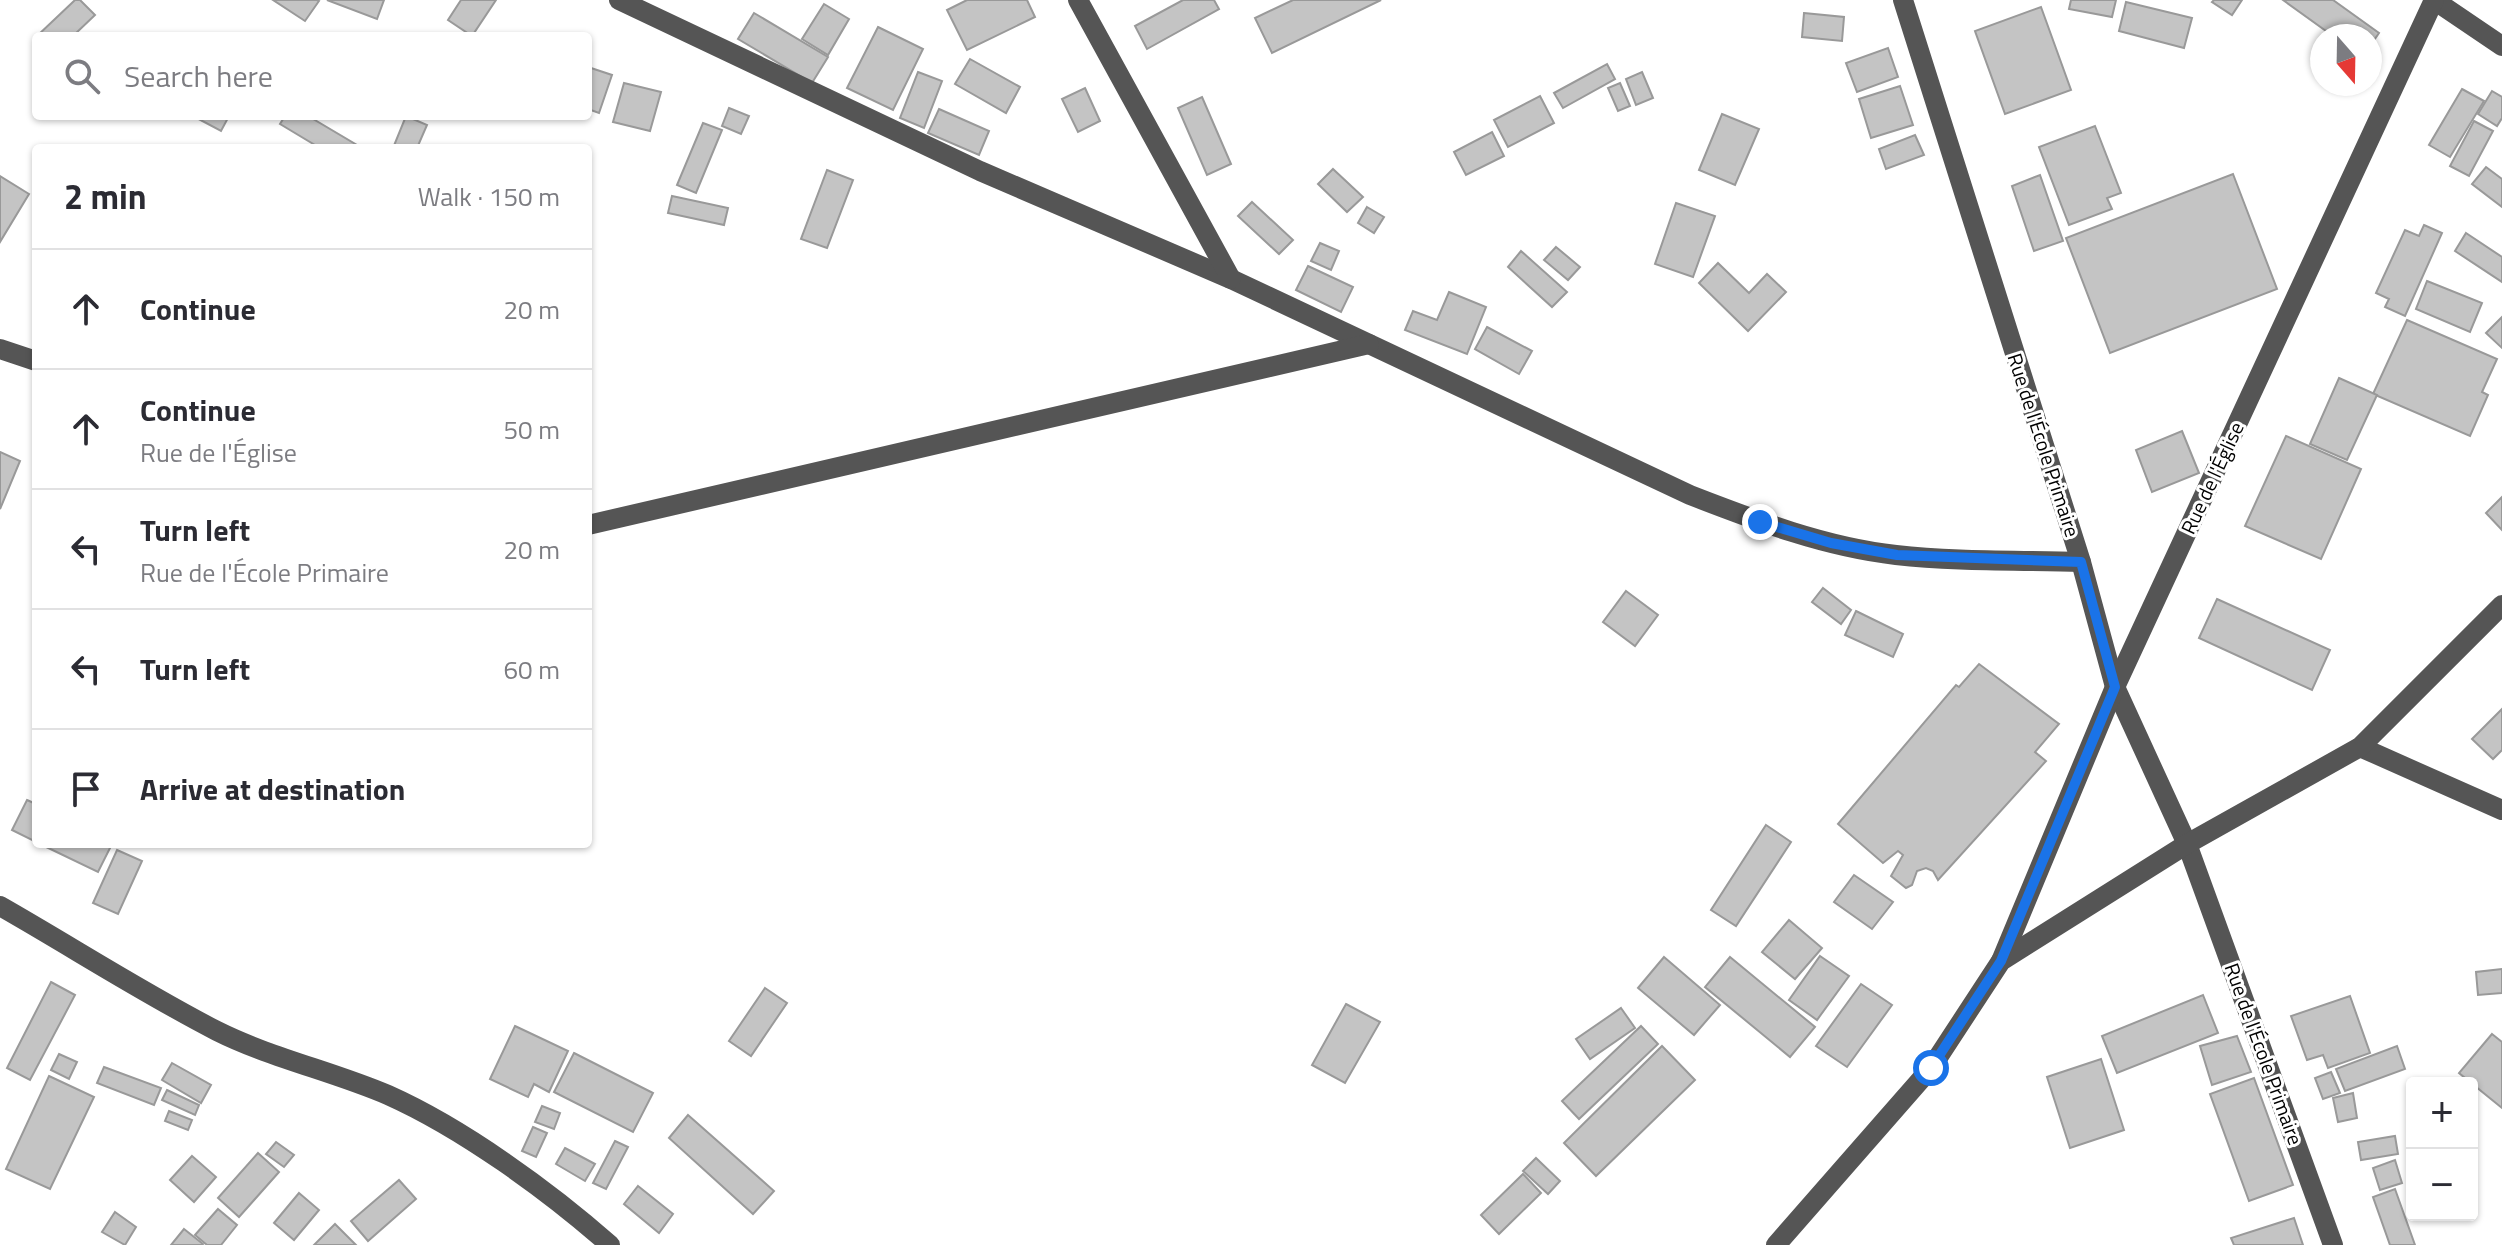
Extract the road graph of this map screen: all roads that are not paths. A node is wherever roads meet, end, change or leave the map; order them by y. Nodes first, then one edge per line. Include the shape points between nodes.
1 (619, 0) edge
2 (1078, 0) edge
3 (1903, 0) edge
4 (2434, 0) edge
5 (2502, 46) edge
6 (1231, 279) junction
7 (1369, 344) junction
8 (0, 349) edge
9 (32, 360) edge
10 (592, 524) edge
11 (2081, 562) junction
12 (2502, 605) edge
13 (2115, 687) junction
14 (2360, 747) junction
15 (2502, 810) edge
16 (2187, 844) junction
17 (0, 906) edge
18 (2001, 961) junction
19 (610, 1245) edge
20 (1776, 1245) edge
21 (2333, 1245) edge

1 - 6 street via 980,171
2 - 6 street
3 - 11 street, Rue de l'École Primaire
4 - 5 street
4 - 13 street, Rue de l'Église
6 - 7 street
7 - 10 street
7 - 11 street via 1690,495 1760,522 1897,555
8 - 9 street
11 - 13 street, Rue de l'École Primaire
12 - 14 street
13 - 16 street, Rue de l'École Primaire
13 - 18 street, Rue de l'Église
14 - 15 street
14 - 16 street
16 - 18 street
16 - 21 street, Rue de l'École Primaire
17 - 19 street via 217,1031 388,1095 440,1121 551,1197
18 - 20 street via 1931,1068

